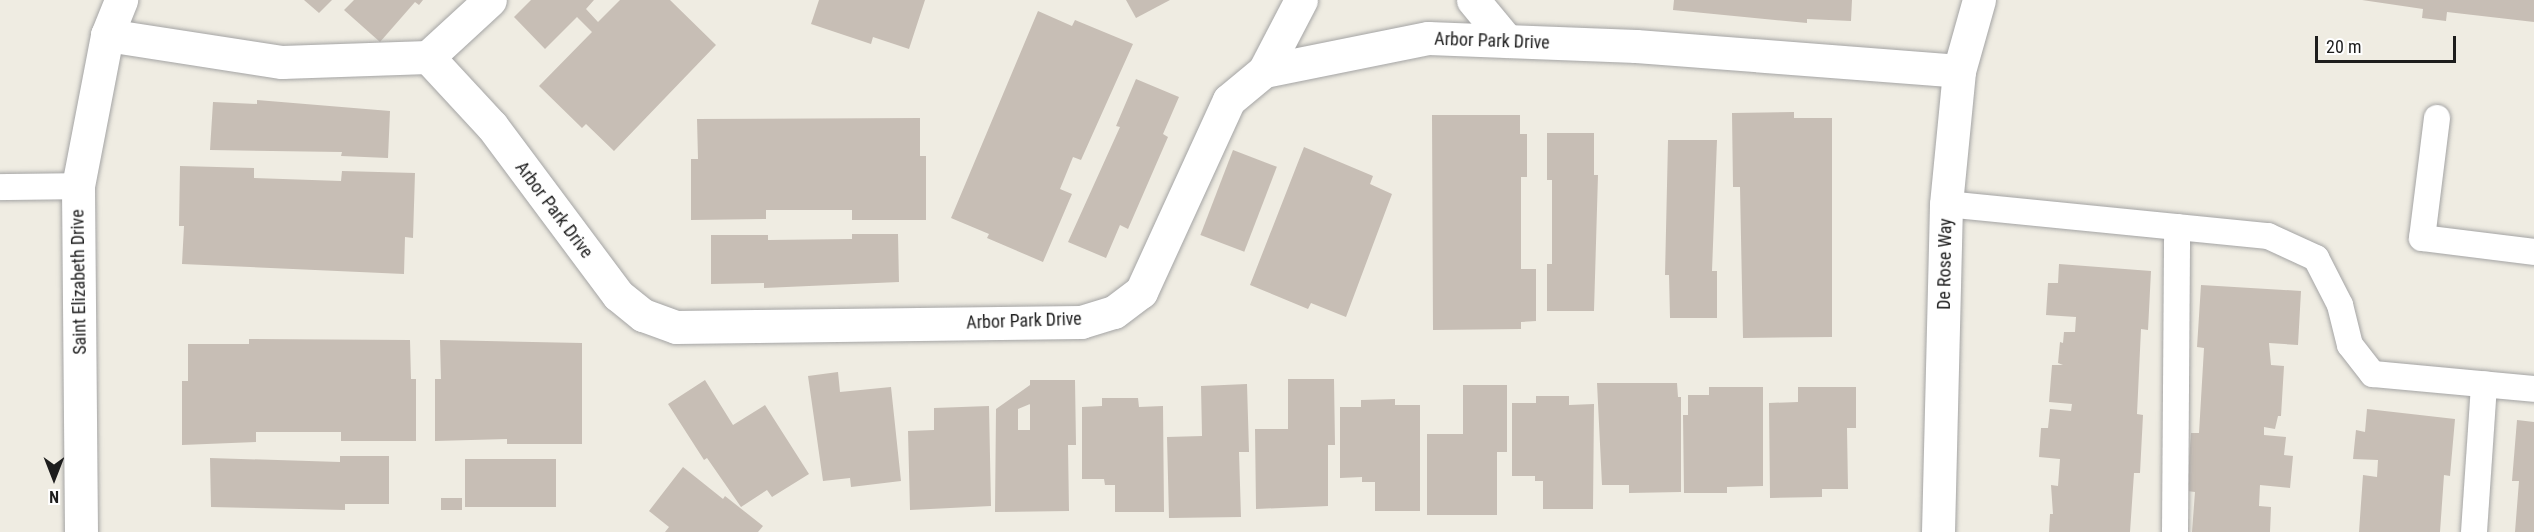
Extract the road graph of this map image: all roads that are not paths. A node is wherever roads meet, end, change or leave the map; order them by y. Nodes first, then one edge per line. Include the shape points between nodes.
1 (121, 0) edge
2 (490, 0) edge
3 (1301, 0) edge
4 (1473, 0) edge
5 (1979, 0) edge
6 (107, 35) junction
7 (1507, 41) junction
8 (428, 57) junction
9 (1264, 71) junction
10 (1959, 71) junction
11 (2437, 118) dead end
12 (78, 186) junction
13 (0, 187) edge
14 (1946, 204) junction
15 (2177, 227) junction
16 (2534, 252) edge
17 (2484, 384) junction
18 (2534, 388) edge
19 (81, 532) edge
20 (1938, 532) edge
21 (2175, 532) edge
22 (2474, 532) edge

1 - 6 street, Saint Elizabeth Drive
2 - 8 street
3 - 9 street
4 - 7 street
5 - 10 street, De Rose Way
6 - 8 street via 282,62
6 - 12 street, Saint Elizabeth Drive
7 - 9 street, Arbor Park Drive via 1428,38
7 - 10 street, Arbor Park Drive via 1636,46
8 - 9 street, Arbor Park Drive via 492,126 618,295 643,315 676,327 1081,322 1114,312 1141,292 1229,100
10 - 14 street, De Rose Way
11 - 16 lane via 2422,238
12 - 13 lane
12 - 19 street, Saint Elizabeth Drive
14 - 15 lane
14 - 20 street, De Rose Way
15 - 17 lane via 2268,236 2316,258 2340,305 2350,345 2373,374
15 - 21 lane
17 - 18 lane
17 - 22 lane

